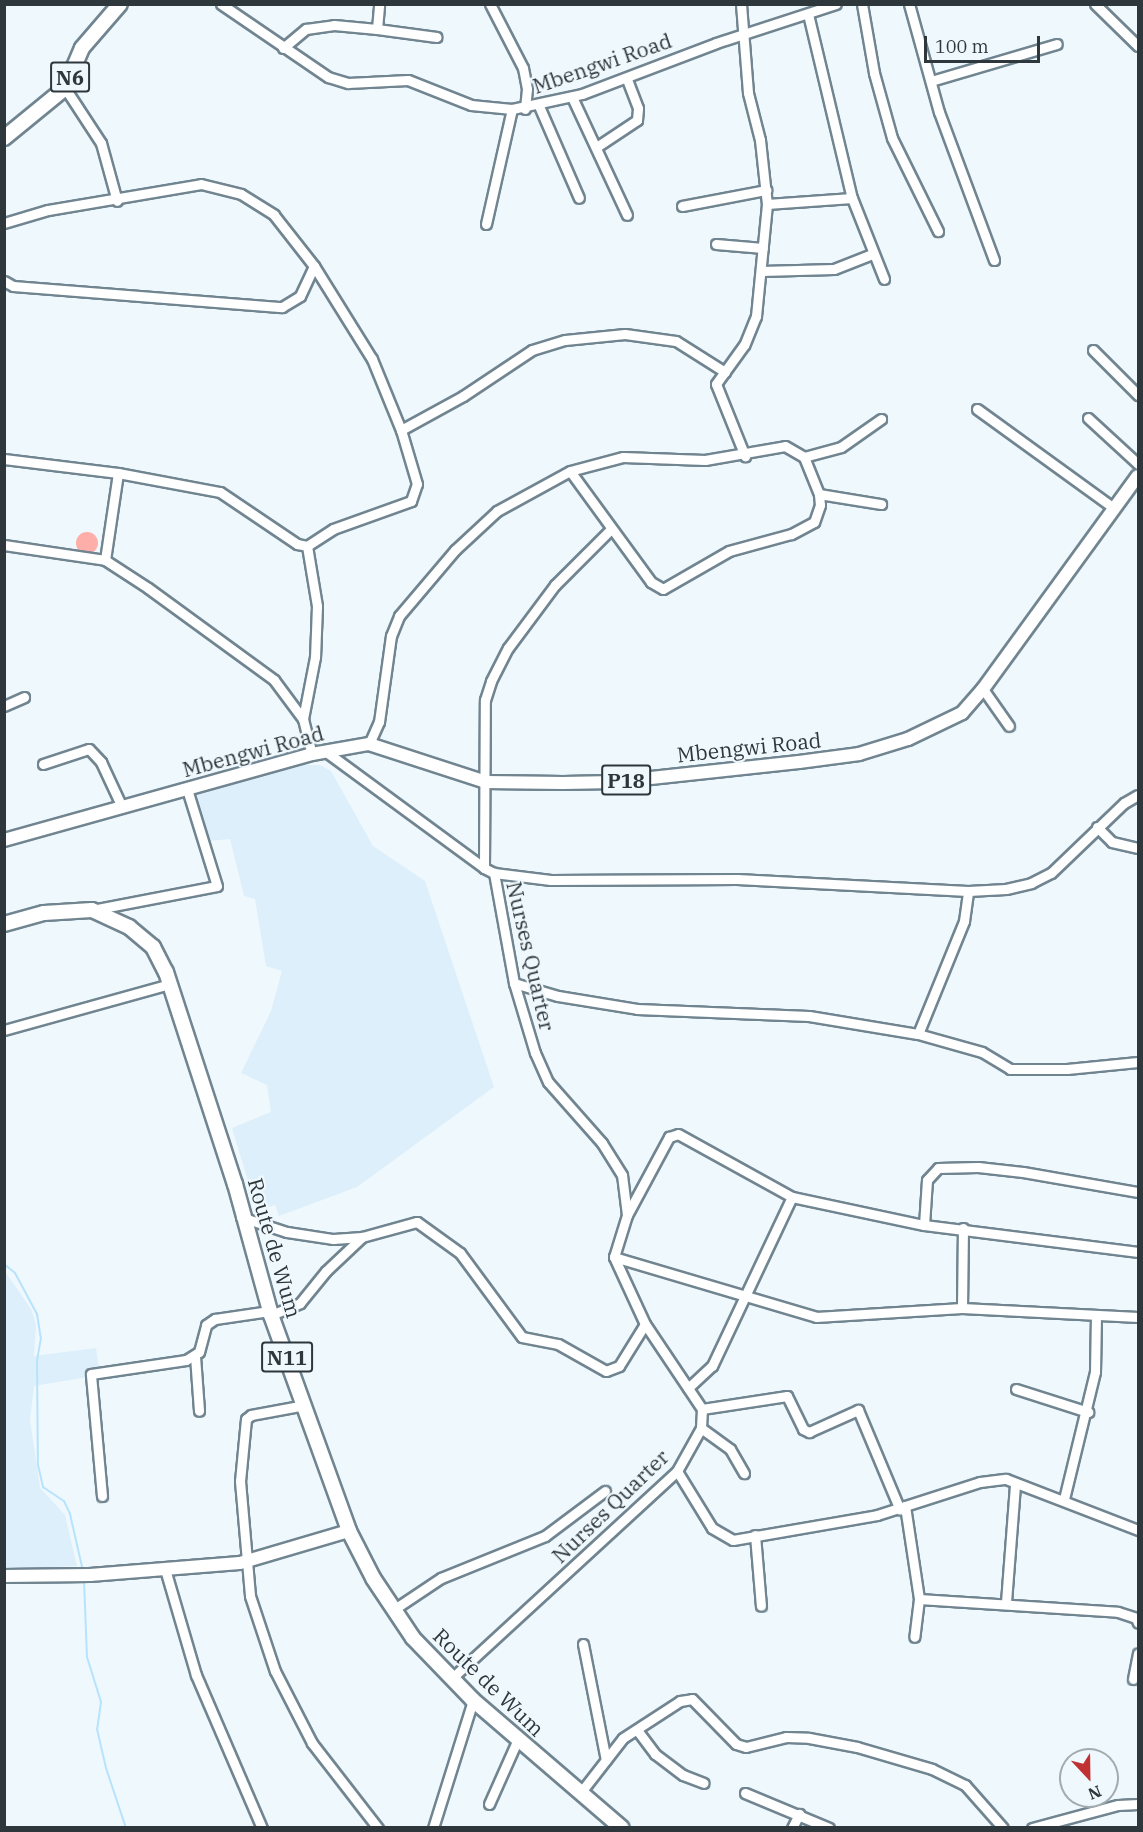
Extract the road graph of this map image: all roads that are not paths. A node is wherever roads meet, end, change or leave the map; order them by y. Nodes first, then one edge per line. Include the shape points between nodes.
1 (120, 4) edge
2 (221, 4) edge
3 (379, 4) edge
4 (490, 4) edge
5 (741, 4) edge
6 (836, 4) edge
7 (862, 4) edge
8 (909, 4) edge
9 (1095, 4) edge
10 (820, 7) edge
11 (808, 14) junction
12 (377, 29) junction
13 (745, 34) junction
14 (436, 37) dead end
15 (1057, 44) dead end
16 (1138, 46) edge
17 (283, 48) junction
18 (627, 79) junction
19 (931, 81) junction
20 (65, 88) junction
21 (572, 97) junction
22 (539, 106) junction
23 (512, 109) junction
24 (525, 109) junction
25 (4, 138) edge
26 (598, 146) junction
27 (766, 190) junction
28 (579, 198) dead end
29 (852, 198) junction
30 (117, 201) junction
31 (767, 204) junction
32 (682, 206) dead end
33 (627, 215) dead end
34 (4, 223) edge
35 (486, 224) dead end
36 (938, 231) dead end
37 (716, 244) dead end
38 (763, 249) junction
39 (872, 254) junction
40 (994, 260) dead end
41 (314, 266) junction
42 (761, 271) junction
43 (884, 279) dead end
44 (4, 281) edge
45 (1093, 350) dead end
46 (725, 372) junction
47 (1138, 395) edge
48 (977, 409) dead end
49 (1088, 418) dead end
50 (881, 419) dead end
51 (401, 430) junction
52 (745, 456) junction
53 (804, 457) junction
54 (4, 459) edge
55 (1138, 464) edge
56 (570, 471) junction
57 (118, 473) junction
58 (1138, 476) edge
59 (819, 494) junction
60 (880, 504) dead end
61 (1114, 508) junction
62 (610, 530) junction
63 (4, 545) edge
64 (307, 546) junction
65 (105, 560) junction
66 (983, 689) junction
67 (24, 697) dead end
68 (4, 706) edge
69 (303, 719) junction
70 (1009, 726) dead end
71 (369, 744) junction
72 (318, 753) junction
73 (43, 764) dead end
74 (486, 782) junction
75 (187, 789) junction
76 (1138, 795) edge
77 (122, 807) junction
78 (1097, 827) junction
79 (4, 840) edge
80 (1138, 848) edge
81 (484, 868) junction
82 (494, 873) junction
83 (968, 891) junction
84 (92, 910) junction
85 (4, 924) edge
86 (514, 983) junction
87 (170, 984) junction
88 (4, 1030) edge
89 (918, 1034) junction
90 (1138, 1062) edge
91 (1138, 1192) edge
92 (792, 1197) junction
93 (627, 1215) junction
94 (241, 1217) junction
95 (924, 1225) junction
96 (963, 1228) junction
97 (362, 1237) junction
98 (1138, 1252) edge
99 (614, 1257) junction
100 (743, 1298) junction
101 (962, 1308) junction
102 (270, 1313) junction
103 (1096, 1316) junction
104 (1138, 1317) edge
105 (645, 1324) junction
106 (195, 1356) junction
107 (688, 1388) junction
108 (1016, 1389) dead end
109 (305, 1405) junction
110 (702, 1409) junction
111 (199, 1411) dead end
112 (1088, 1412) junction
113 (701, 1428) junction
114 (677, 1471) junction
115 (744, 1473) dead end
116 (1015, 1485) junction
117 (605, 1491) dead end
118 (102, 1496) dead end
119 (1064, 1499) junction
120 (902, 1508) junction
121 (1138, 1530) edge
122 (349, 1531) junction
123 (755, 1535) junction
124 (246, 1561) junction
125 (165, 1569) junction
126 (4, 1576) edge
127 (919, 1599) junction
128 (1005, 1602) junction
129 (761, 1606) dead end
130 (393, 1610) junction
131 (1138, 1623) edge
132 (914, 1637) dead end
133 (583, 1644) dead end
134 (1138, 1653) edge
135 (452, 1678) junction
136 (1133, 1680) dead end
137 (473, 1700) junction
138 (637, 1730) junction
139 (517, 1741) junction
140 (606, 1760) junction
141 (704, 1783) dead end
142 (581, 1792) junction
143 (745, 1793) dead end
144 (489, 1804) dead end
145 (1138, 1804) edge
146 (799, 1814) junction
147 (262, 1827) edge
148 (378, 1827) edge
149 (433, 1827) edge
150 (622, 1827) edge
151 (792, 1827) edge
152 (829, 1827) edge
153 (1003, 1827) edge
154 (1032, 1827) edge

1 - 20 highway, N6 via 82,48
2 - 17 street, Mbengwi Road
3 - 12 street
4 - 24 street via 523,68
5 - 13 street
6 - 10 street, Mbengwi Road
7 - 36 street via 874,73 892,138
8 - 19 street
9 - 16 street
10 - 11 street, Mbengwi Road
11 - 13 street, Mbengwi Road
11 - 29 street
12 - 14 street
12 - 17 street via 334,25 306,29
13 - 18 street, Mbengwi Road
13 - 27 street via 748,93 760,140
15 - 19 street
17 - 23 street, Mbengwi Road via 328,77 348,83 408,80 471,105
18 - 21 street, Mbengwi Road
18 - 26 street via 638,108 637,120
19 - 40 street via 955,160
20 - 25 highway, N6
20 - 30 street via 95,132
21 - 22 street, Mbengwi Road
21 - 26 street
22 - 24 street, Mbengwi Road
22 - 28 street
23 - 24 street, Mbengwi Road
23 - 35 street
26 - 33 street
27 - 31 street
27 - 32 street
29 - 31 street
29 - 39 street
30 - 34 street via 48,210
30 - 41 street via 201,184 241,194 274,215
31 - 38 street
37 - 38 street
38 - 42 street
39 - 42 street via 834,269
39 - 43 street
41 - 44 street via 300,296 282,307 13,286
41 - 51 street via 372,359
42 - 46 street via 759,302 751,330
45 - 47 street
46 - 51 street via 676,341 624,334 565,340 521,356 463,396
46 - 52 street via 717,387
48 - 61 street
49 - 55 street
50 - 53 street via 842,447
51 - 64 street via 415,475 415,495 411,501 333,529
52 - 53 street via 785,446
52 - 56 street via 705,460 623,457
53 - 59 street
54 - 57 street
56 - 62 street
56 - 71 street via 496,511 468,536 399,616 391,636 379,722
57 - 64 street via 220,492 297,544
57 - 65 street
58 - 61 main road, Mbengwi Road / P18
59 - 60 street
59 - 62 street via 818,515 808,528 729,551 663,589 651,582
61 - 66 main road, Mbengwi Road / P18
62 - 74 street, Nurses Quarter via 537,609 508,648 491,681 485,700
63 - 65 street
64 - 69 street via 317,606 315,657
65 - 69 street via 273,680
66 - 70 street
66 - 74 main road, Mbengwi Road / P18 via 962,713 908,739 859,753 614,782
67 - 68 street
69 - 72 street
71 - 72 main road, Mbengwi Road / P18
71 - 74 main road, Mbengwi Road / P18
72 - 75 main road, Mbengwi Road / P18
72 - 81 street
73 - 77 street via 89,749 101,762
74 - 81 street, Nurses Quarter
75 - 77 main road, Mbengwi Road / P18
75 - 84 street via 217,886
76 - 78 street
77 - 79 main road, Mbengwi Road / P18
78 - 80 street via 1112,842
78 - 83 street via 1066,861 1031,883
81 - 82 street
82 - 83 street via 550,880 799,880
82 - 86 street, Nurses Quarter
83 - 89 street via 964,921
84 - 85 highway via 44,913
84 - 87 highway, Route de Wum / N11 via 142,935 153,947
86 - 89 street via 558,996 638,1009 809,1016
86 - 93 street, Nurses Quarter via 548,1082 616,1162 622,1175
87 - 88 street
87 - 94 highway, Route de Wum / N11 via 235,1184
89 - 90 street via 982,1052 1010,1069 1067,1069
91 - 95 street via 1023,1172 938,1168 927,1180
92 - 93 street via 678,1134 669,1137
92 - 95 street
92 - 100 street
93 - 99 street, Nurses Quarter
94 - 97 street via 299,1234 333,1239
94 - 102 highway, Route de Wum / N11
95 - 96 street
96 - 98 street
96 - 101 street
97 - 102 street via 300,1303
97 - 105 street via 411,1222 430,1228 460,1253 522,1337 558,1344 606,1371 619,1366
99 - 100 street
99 - 105 street
100 - 101 street via 828,1317
100 - 107 street via 712,1366
101 - 103 street
102 - 106 street via 215,1319 206,1325
102 - 109 highway, Route de Wum / N11
103 - 104 street
103 - 112 street via 1095,1372
105 - 107 street
106 - 111 street
106 - 118 street via 91,1374
107 - 110 street
108 - 112 street
109 - 122 highway, Route de Wum / N11
109 - 124 street via 246,1419 240,1481
110 - 113 street, Nurses Quarter
110 - 120 street via 787,1396 805,1432 858,1410
112 - 119 street
113 - 114 street, Nurses Quarter
113 - 115 street via 730,1449
114 - 123 street via 712,1528 723,1538
114 - 135 street, Nurses Quarter
116 - 119 street
116 - 120 street via 1006,1479 980,1482
116 - 128 street
117 - 130 street via 545,1536 441,1578
119 - 121 street
120 - 123 street
120 - 127 street
122 - 124 main road
122 - 130 highway, Route de Wum / N11
123 - 129 street
124 - 125 main road
124 - 148 street via 250,1596 275,1671 294,1711 312,1743
125 - 126 main road
125 - 147 street via 196,1675
127 - 128 street
127 - 132 street
128 - 131 street via 1118,1612 1136,1618
130 - 135 highway, Route de Wum / N11
133 - 140 street
134 - 136 street
135 - 137 highway, Route de Wum / N11
137 - 139 highway, Route de Wum / N11
137 - 149 street
138 - 140 street via 623,1738
138 - 141 street via 655,1754 683,1775
138 - 153 street via 680,1701 692,1699 736,1744 746,1747 786,1737 809,1738 857,1747 932,1769 965,1785
139 - 142 highway, Route de Wum / N11
139 - 144 street
140 - 142 street
142 - 150 highway, Route de Wum / N11
143 - 146 street
145 - 154 street via 1118,1805
146 - 151 street
146 - 152 street

